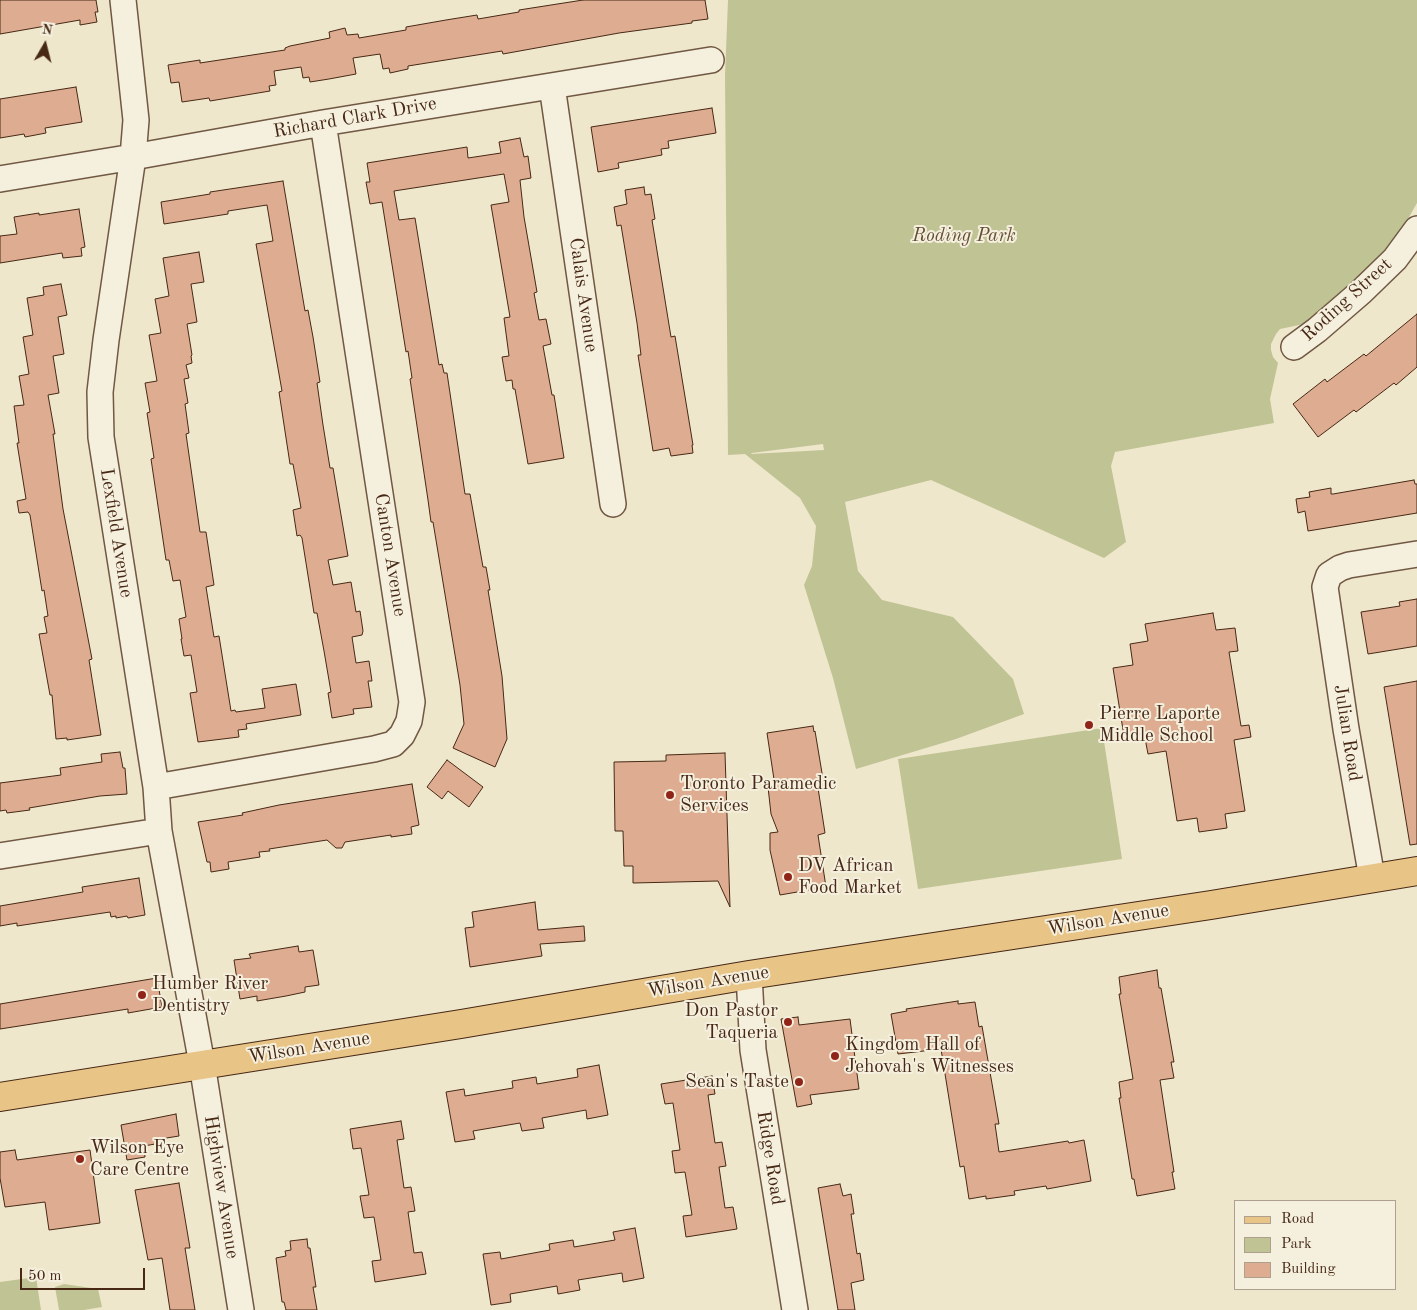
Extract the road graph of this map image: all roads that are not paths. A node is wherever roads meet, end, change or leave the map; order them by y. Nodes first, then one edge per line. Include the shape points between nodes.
1 (123, 0) edge
2 (712, 60) dead end
3 (552, 86) junction
4 (323, 123) junction
5 (133, 157) junction
6 (0, 179) edge
7 (1417, 229) edge
8 (1294, 347) dead end
9 (613, 504) dead end
10 (1417, 554) edge
11 (156, 787) junction
12 (159, 831) junction
13 (0, 856) edge
14 (1417, 871) edge
15 (1372, 878) junction
16 (749, 975) junction
17 (202, 1064) junction
18 (0, 1097) edge
19 (241, 1310) edge
20 (796, 1310) edge

1 - 5 street, Lexfield Avenue via 136,120
2 - 3 street, Richard Clark Drive
3 - 4 street, Richard Clark Drive
3 - 9 street, Calais Avenue
4 - 5 street, Richard Clark Drive
4 - 11 street, Canton Avenue via 412,702 409,721 393,744
5 - 6 street, Richard Clark Drive
5 - 11 street, Lexfield Avenue via 100,392 101,438
7 - 8 street, Roding Street via 1395,258 1361,292
10 - 15 street, Julian Road via 1340,568 1329,575 1325,587
11 - 12 street, Lexfield Avenue
12 - 13 street
12 - 17 street, Lexfield Avenue
14 - 15 main road, Wilson Avenue
15 - 16 main road, Wilson Avenue
16 - 17 main road, Wilson Avenue
16 - 20 street, Ridge Road via 753,1050
17 - 18 main road, Wilson Avenue
17 - 19 street, Highview Avenue

